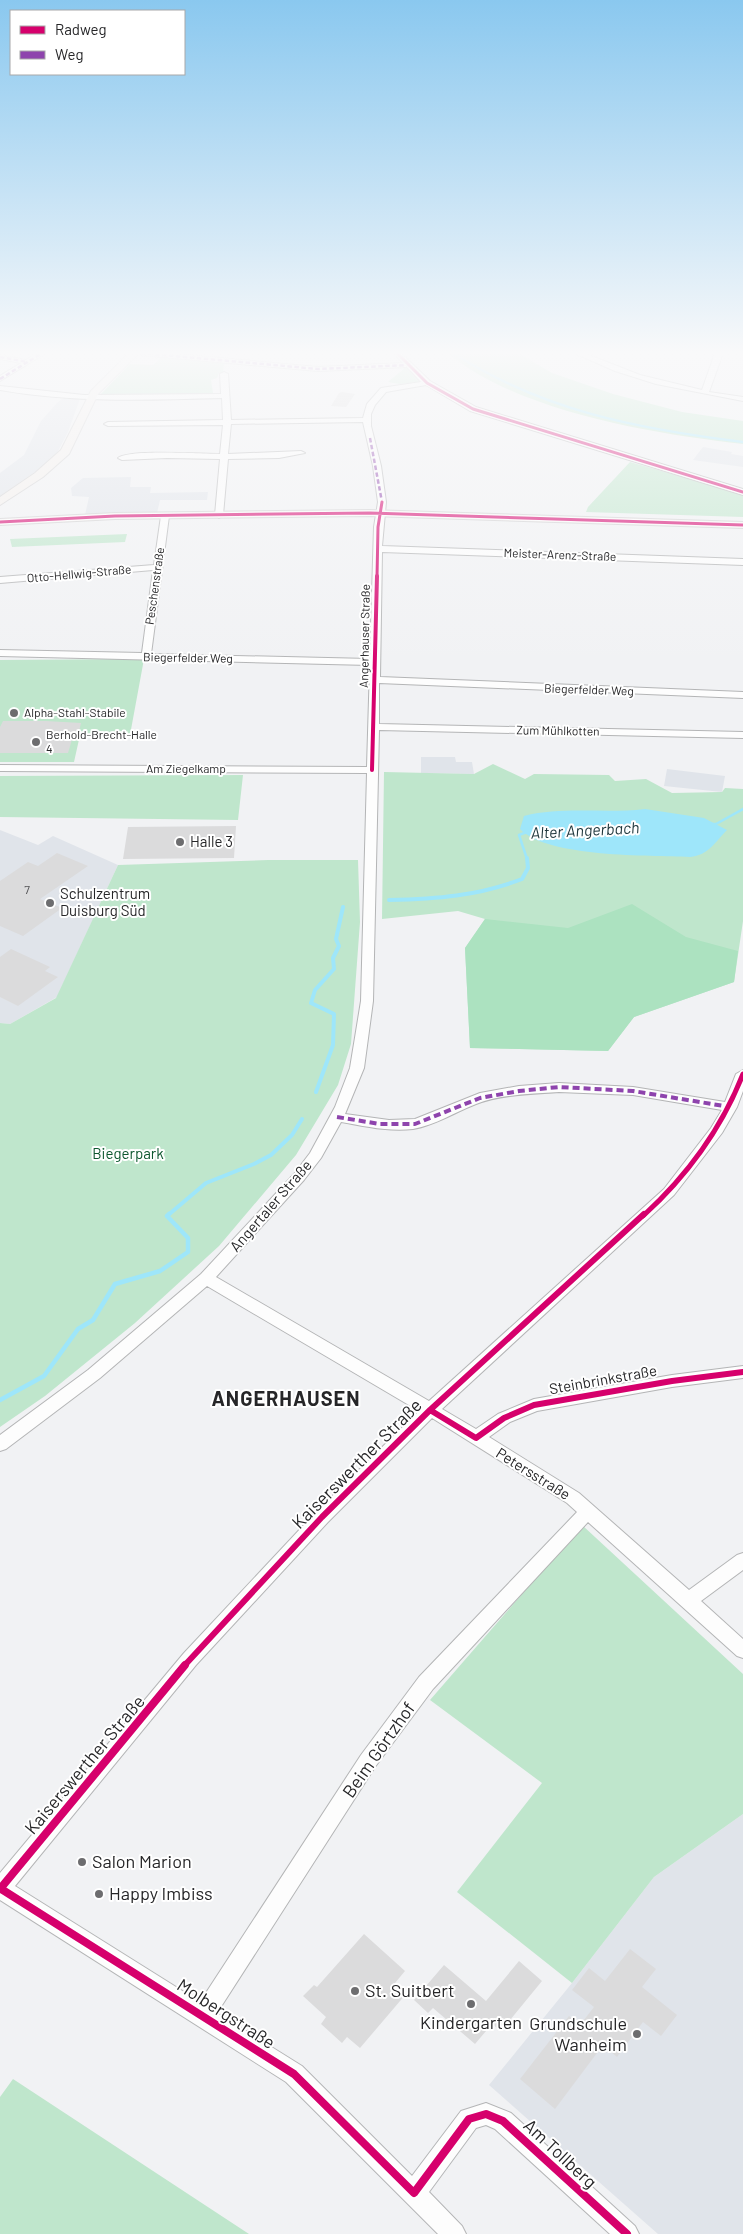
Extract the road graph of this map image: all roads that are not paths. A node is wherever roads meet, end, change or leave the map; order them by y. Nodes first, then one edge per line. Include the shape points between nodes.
1 (60, 457) edge
2 (129, 457) edge
3 (224, 457) edge
4 (375, 457) edge
5 (629, 457) edge
6 (122, 458) dead end
7 (743, 492) edge
8 (3, 500) edge
9 (382, 508) junction
10 (219, 515) junction
11 (165, 516) junction
12 (47, 519) junction
13 (0, 521) edge
14 (743, 525) edge
15 (378, 549) junction
16 (743, 562) edge
17 (158, 567) junction
18 (0, 580) edge
19 (0, 653) edge
20 (146, 657) junction
21 (375, 662) junction
22 (374, 680) junction
23 (743, 695) edge
24 (374, 727) junction
25 (743, 735) edge
26 (0, 768) edge
27 (372, 770) junction
28 (743, 1074) edge
29 (730, 1107) junction
30 (337, 1117) junction
31 (206, 1278) junction
32 (743, 1372) edge
33 (430, 1410) junction
34 (476, 1438) junction
35 (0, 1444) edge
36 (589, 1512) junction
37 (743, 1560) edge
38 (688, 1602) junction
39 (743, 1650) edge
40 (0, 1889) edge
41 (204, 2016) junction
42 (414, 2193) junction
43 (454, 2234) edge
44 (626, 2234) edge

1 - 8 main road
2 - 6 street
3 - 10 street
4 - 9 street, Angerhauser Straße
5 - 7 street
8 - 12 main road via 2,507 11,515
9 - 10 main road
9 - 14 main road
9 - 15 street, Angerhauser Straße via 378,520
10 - 11 main road
11 - 12 main road
11 - 17 street, Peschenstraße
12 - 13 main road
15 - 16 street, Meister-Arenz-Straße
15 - 21 street, Angerhauser Straße
17 - 18 street, Otto-Hellwig-Straße
17 - 20 street, Peschenstraße
19 - 20 street, Biegerfelder Weg
20 - 21 street, Biegerfelder Weg
21 - 22 street, Angerhauser Straße
22 - 23 street, Biegerfelder Weg
22 - 24 street, Angerhauser Straße
24 - 25 street, Zum Mühlkotten
24 - 27 street, Angerhauser Straße
26 - 27 street, Am Ziegelkamp
27 - 30 street, Angerhauser Straße via 367,1000 357,1068
28 - 29 street, Kaiserswerther Straße
29 - 30 street via 638,1090 567,1088 534,1089 481,1098 431,1119 407,1125 376,1124
29 - 33 street, Kaiserswerther Straße via 698,1157 669,1192
30 - 31 street, Angertaler Straße via 299,1177
31 - 33 street, Petersstraße
31 - 35 street, Angertaler Straße via 94,1374
32 - 34 street, Steinbrinkstraße via 534,1405 504,1418
33 - 34 street, Petersstraße
33 - 40 street, Kaiserswerther Straße via 322,1517 190,1659
34 - 36 street, Petersstraße via 573,1498
36 - 38 street, Petersstraße
36 - 41 street, Beim Görtzhof via 426,1683 368,1761
37 - 38 street
38 - 39 street, Petersstraße
40 - 41 street, Molbergstraße
41 - 42 street, Molbergstraße via 294,2074
42 - 43 street, Molbergstraße
42 - 44 street, Am Tollberg via 469,2119 486,2114 503,2121

